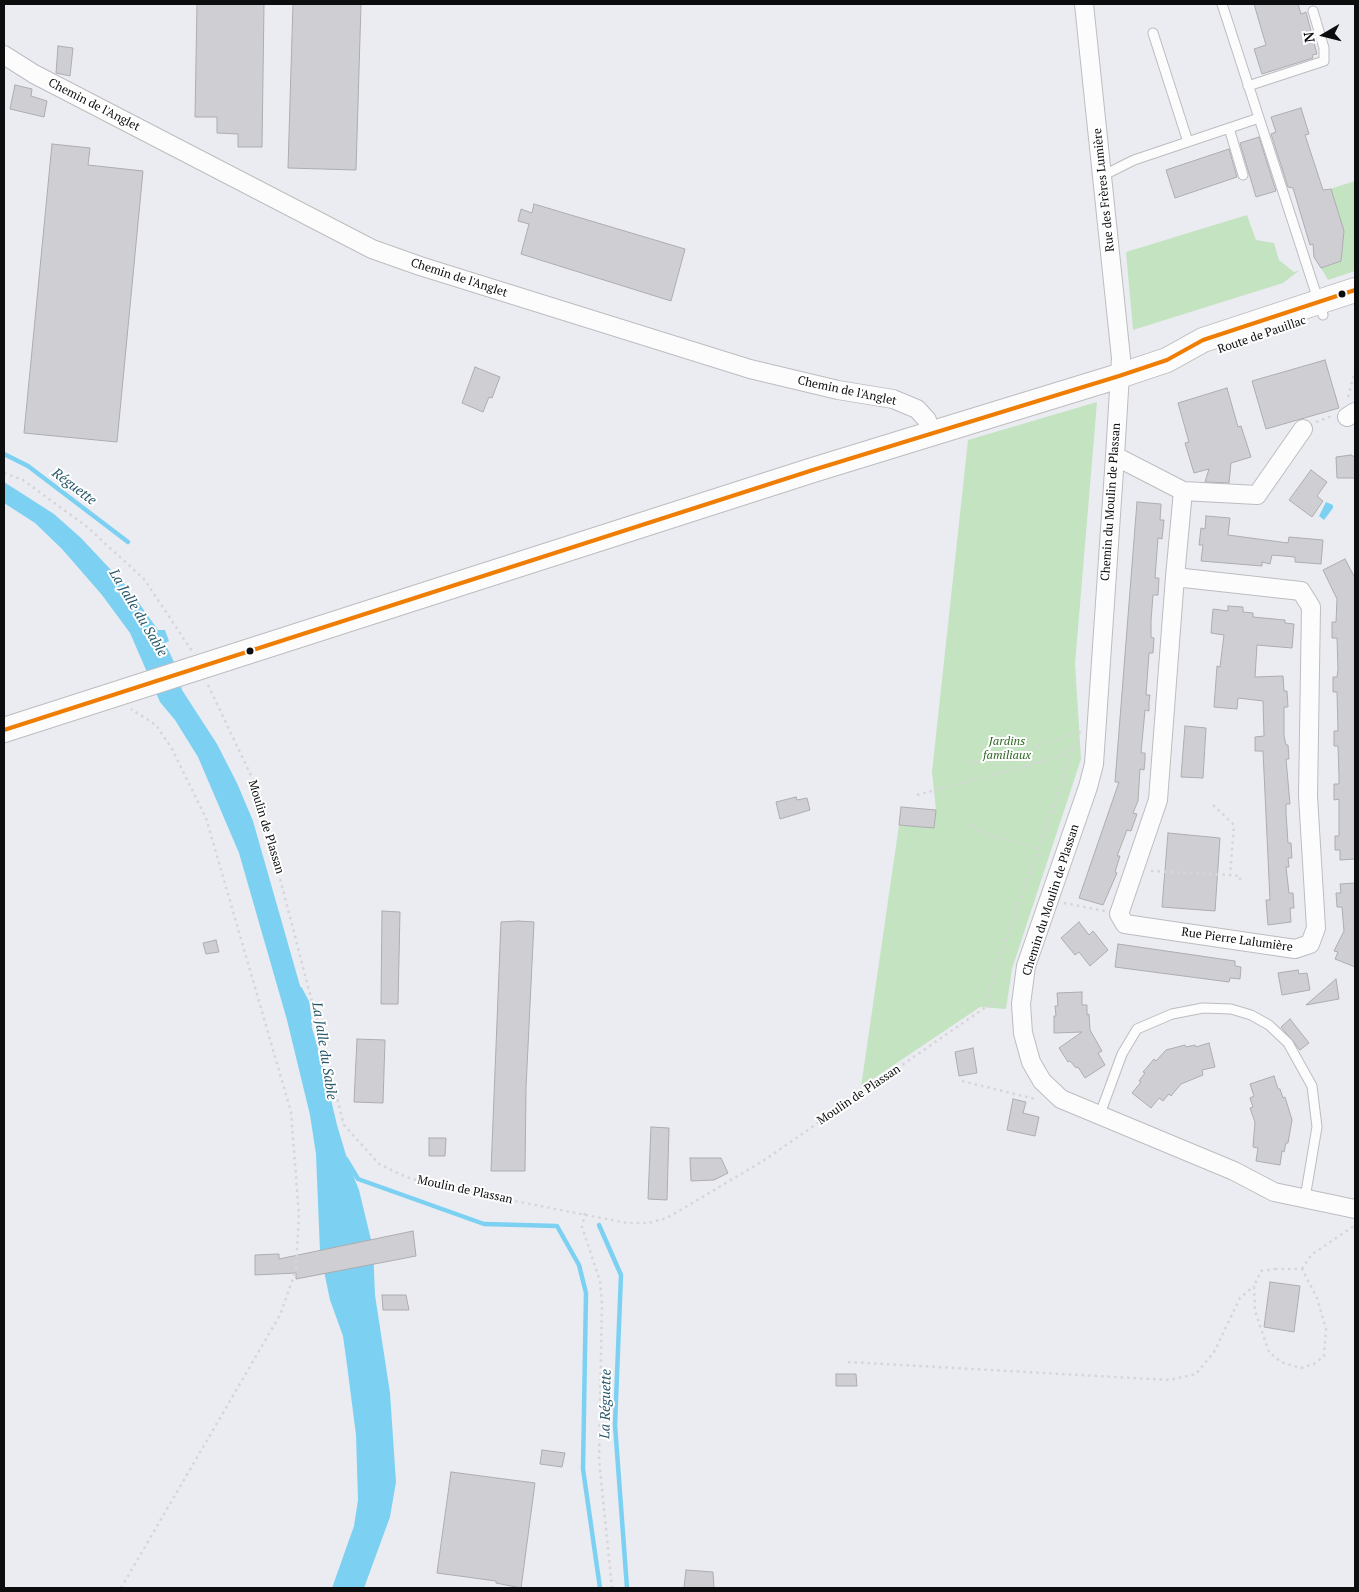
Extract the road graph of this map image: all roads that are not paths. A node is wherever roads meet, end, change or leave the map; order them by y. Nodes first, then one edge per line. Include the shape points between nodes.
1 (1084, 4) edge
2 (1222, 4) edge
3 (1313, 11) dead end
4 (1154, 33) dead end
5 (4, 55) edge
6 (1248, 86) junction
7 (1259, 118) junction
8 (1228, 128) junction
9 (1188, 142) junction
10 (1243, 175) dead end
11 (1102, 176) junction
12 (1355, 290) edge
13 (1355, 304) edge
14 (1321, 308) junction
15 (1119, 376) junction
16 (1303, 429) dead end
17 (930, 435) junction
18 (1115, 456) junction
19 (1183, 491) junction
20 (1175, 577) junction
21 (4, 730) edge
22 (1100, 1114) junction
23 (1305, 1198) junction
24 (1355, 1209) edge

1 - 11 street, Rue des Frères Lumière
2 - 6 lane
3 - 6 lane via 1324,48 1324,61
4 - 9 lane
5 - 17 street, Chemin de l'Anglet via 34,74 372,249 750,369 893,399 917,409 926,420
6 - 7 lane
7 - 8 lane
7 - 14 lane
8 - 9 lane
8 - 10 lane
9 - 11 lane via 1134,160
11 - 15 street, Rue des Frères Lumière via 1121,358
12 - 14 main road, Route de Pauillac
13 - 14 main road, Route de Pauillac
14 - 15 main road, Route de Pauillac via 1206,354 1167,360
15 - 17 main road, Route de Pauillac
15 - 18 street, Chemin du Moulin de Plassan
16 - 19 street via 1257,496
17 - 21 main road, Route de Pauillac
18 - 19 street
18 - 22 street, Chemin du Moulin de Plassan via 1087,728 1091,775 1026,966 1021,1004 1023,1033 1031,1062 1042,1081 1061,1099
19 - 20 street
20 - 20 street, Rue Pierre Lalumière via 1301,591 1311,608 1308,796 1316,928 1310,944 1295,949 1125,924 1119,914 1158,800
22 - 23 street, Chemin du Moulin de Plassan via 1234,1171 1274,1192
22 - 23 lane via 1122,1054 1137,1029 1172,1014 1203,1008 1231,1009 1251,1015 1269,1025 1288,1043 1312,1086 1317,1127
23 - 24 street, Chemin du Moulin de Plassan

